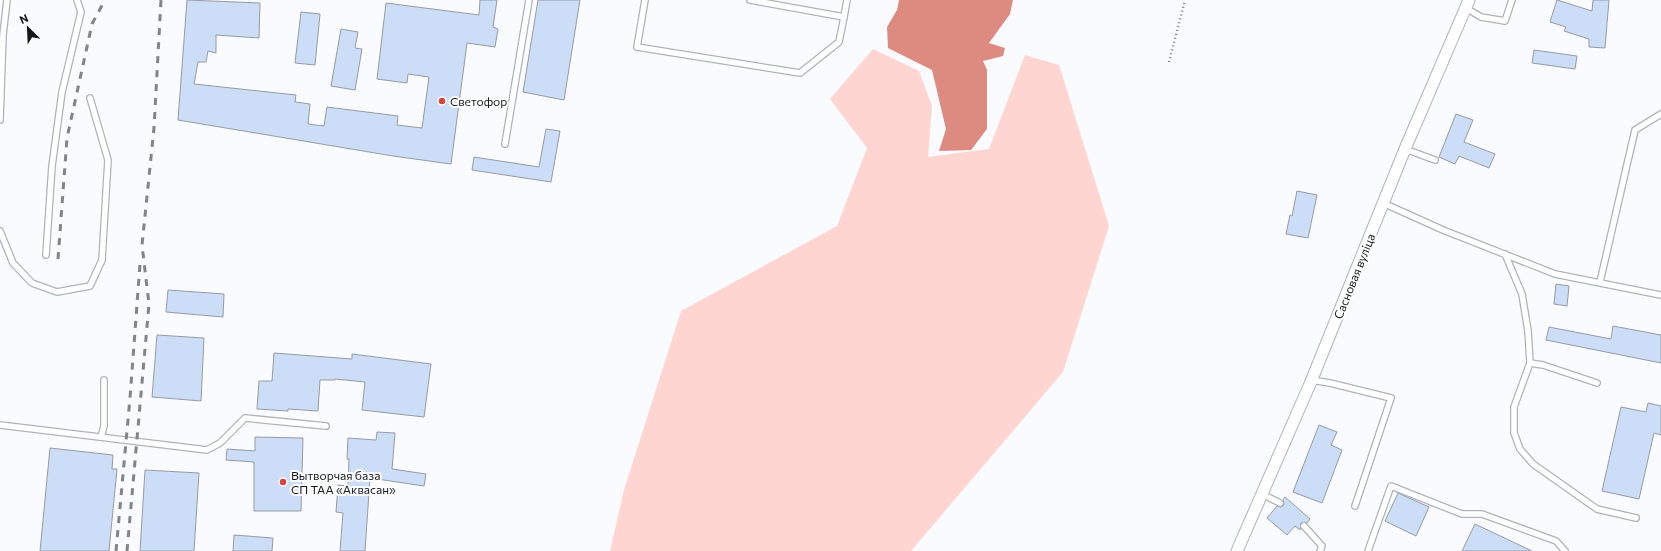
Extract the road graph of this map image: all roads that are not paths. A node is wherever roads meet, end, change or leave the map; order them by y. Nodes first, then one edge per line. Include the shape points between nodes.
1 (7, 0) edge
2 (77, 0) edge
3 (529, 0) edge
4 (645, 0) edge
5 (750, 0) edge
6 (847, 0) edge
7 (1512, 0) edge
8 (1467, 4) edge
9 (844, 17) junction
10 (90, 98) dead end
11 (1661, 114) edge
12 (0, 120) edge
13 (505, 144) dead end
14 (1405, 149) junction
15 (1435, 160) dead end
16 (1383, 203) junction
17 (0, 231) edge
18 (1505, 254) junction
19 (46, 255) dead end
20 (1600, 282) junction
21 (1661, 294) edge
22 (1530, 363) junction
23 (104, 380) dead end
24 (1311, 380) junction
25 (1597, 383) dead end
26 (0, 425) edge
27 (326, 426) dead end
28 (101, 437) junction
29 (1262, 494) junction
30 (1280, 504) dead end
31 (1355, 506) dead end
32 (1636, 518) dead end
33 (1304, 526) dead end
34 (1238, 551) edge
35 (1320, 551) edge
36 (1368, 551) edge
37 (1565, 551) edge

1 - 12 lane
2 - 19 lane via 81,12 61,100 52,166
3 - 13 lane
4 - 9 lane via 637,47 800,73 839,42
5 - 9 lane
6 - 9 lane
7 - 8 lane via 1505,21 1481,17
8 - 14 street, Сасновая вуліца
10 - 17 lane via 108,160 102,260 90,286 57,292 32,283 13,263
11 - 20 lane via 1635,130
14 - 15 lane
14 - 16 street, Сасновая вуліца
16 - 18 lane
16 - 24 street, Сасновая вуліца
18 - 20 lane via 1555,274
18 - 22 lane via 1522,294
20 - 21 lane
22 - 25 lane
22 - 32 lane via 1514,407 1514,433 1520,449 1533,464 1597,509
23 - 28 lane via 104,426
24 - 29 street, Сасновая вуліца
24 - 31 lane via 1391,398
26 - 28 lane
27 - 28 lane via 245,418 220,443 207,450
29 - 30 lane
29 - 34 street, Сасновая вуліца
33 - 35 lane via 1322,546
36 - 37 lane via 1391,486 1462,514 1482,514 1549,538 1556,541

